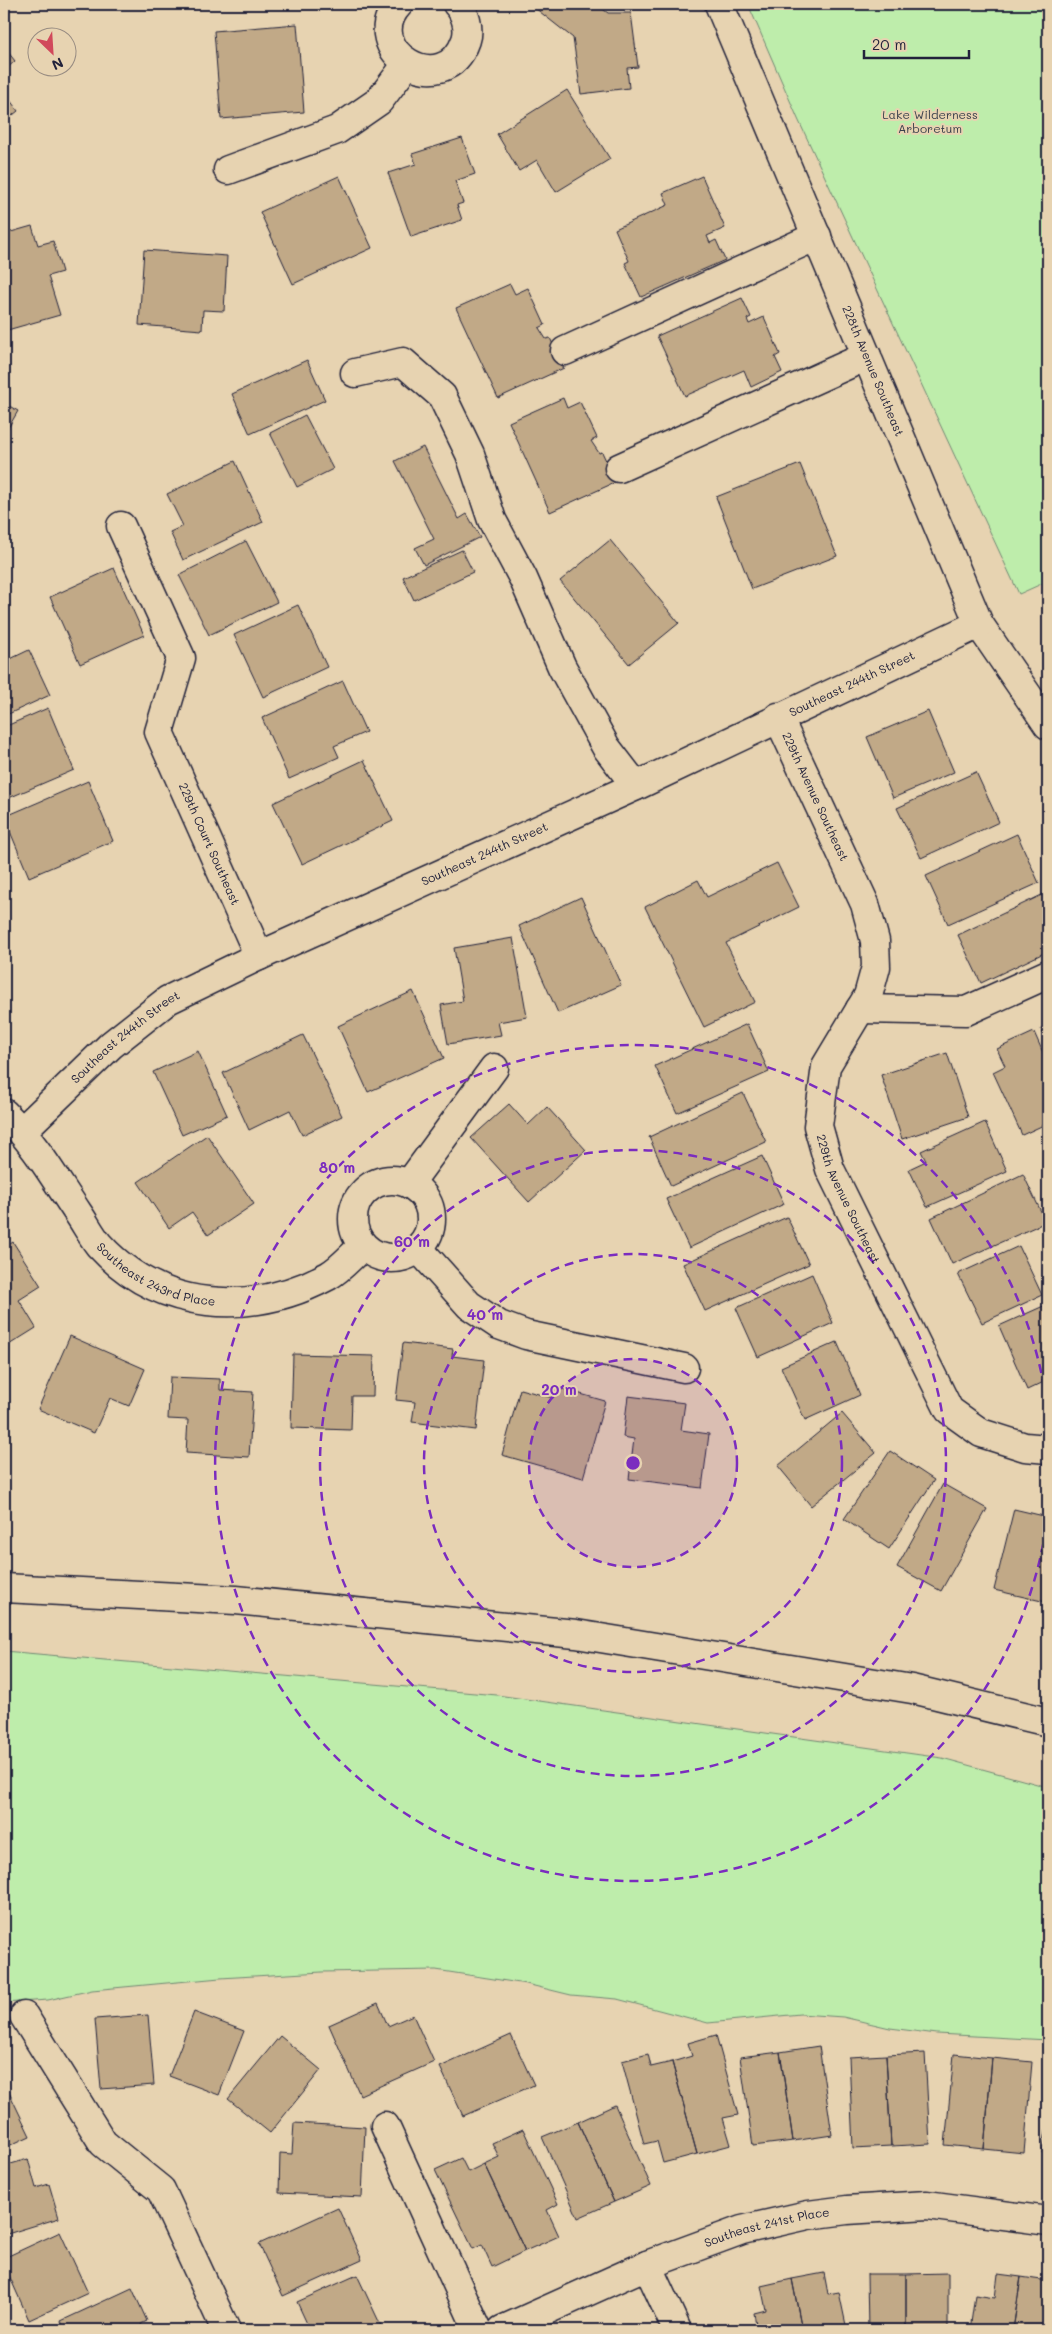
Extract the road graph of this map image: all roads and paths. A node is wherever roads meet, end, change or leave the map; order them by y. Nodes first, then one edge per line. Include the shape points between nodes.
1 (399, 4) edge
2 (457, 4) edge
3 (719, 4) edge
4 (407, 64) junction
5 (228, 170) dead end
6 (817, 236) junction
7 (565, 351) dead end
8 (867, 356) junction
9 (355, 373) dead end
10 (619, 468) dead end
11 (121, 526) dead end
12 (978, 624) junction
13 (778, 717) junction
14 (1048, 725) edge
15 (636, 786) junction
16 (259, 956) junction
17 (1048, 974) edge
18 (860, 1009) junction
19 (494, 1068) dead end
20 (13, 1122) edge
21 (409, 1184) junction
22 (363, 1246) junction
23 (419, 1249) junction
24 (684, 1368) dead end
25 (1048, 1449) edge
26 (4, 1588) edge
27 (1048, 1722) edge
28 (24, 2016) dead end
29 (385, 2126) dead end
30 (1048, 2221) edge
31 (646, 2265) junction
32 (226, 2330) edge
33 (478, 2330) edge
34 (502, 2330) edge
35 (677, 2330) edge

1 - 4 street via 388,24 389,40 395,53
2 - 4 street via 466,20 467,36 462,50 451,62 437,68 422,69
3 - 6 street, 228th Avenue Southeast
4 - 5 street via 379,102 337,130
6 - 7 street
6 - 8 street, 228th Avenue Southeast
8 - 10 street
8 - 12 street, 228th Avenue Southeast
9 - 15 street via 403,362 442,396 470,454 492,520 524,578 562,667 606,747
11 - 16 street, 229th Court Southeast via 181,658 159,732
12 - 13 street, Southeast 244th Street
12 - 14 street, 228th Avenue Southeast
13 - 15 street, Southeast 244th Street
13 - 18 street, 229th Avenue Southeast via 865,904 875,941 876,967 868,996
15 - 16 street, Southeast 244th Street
16 - 20 street, Southeast 244th Street via 168,1000
17 - 18 street via 966,1011
18 - 25 street, 229th Avenue Southeast via 826,1066 818,1126 830,1169 949,1410 981,1433 1025,1447
19 - 21 street
20 - 22 street, Southeast 243rd Place via 99,1244 133,1276 156,1288 222,1304 270,1298 330,1275
21 - 22 street via 394,1180 379,1182 366,1190 356,1203 352,1217 355,1233
21 - 23 street via 422,1193 430,1206 432,1221 428,1237
22 - 23 street via 375,1255 390,1259 406,1257
23 - 24 street via 469,1305 499,1325 526,1335
26 - 27 street via 236,1600 576,1634 912,1689
28 - 32 street via 103,2143 161,2190
29 - 33 street
30 - 31 street, Southeast 241st Place via 927,2205 808,2214 742,2230
31 - 34 street, Southeast 241st Place
31 - 35 street

